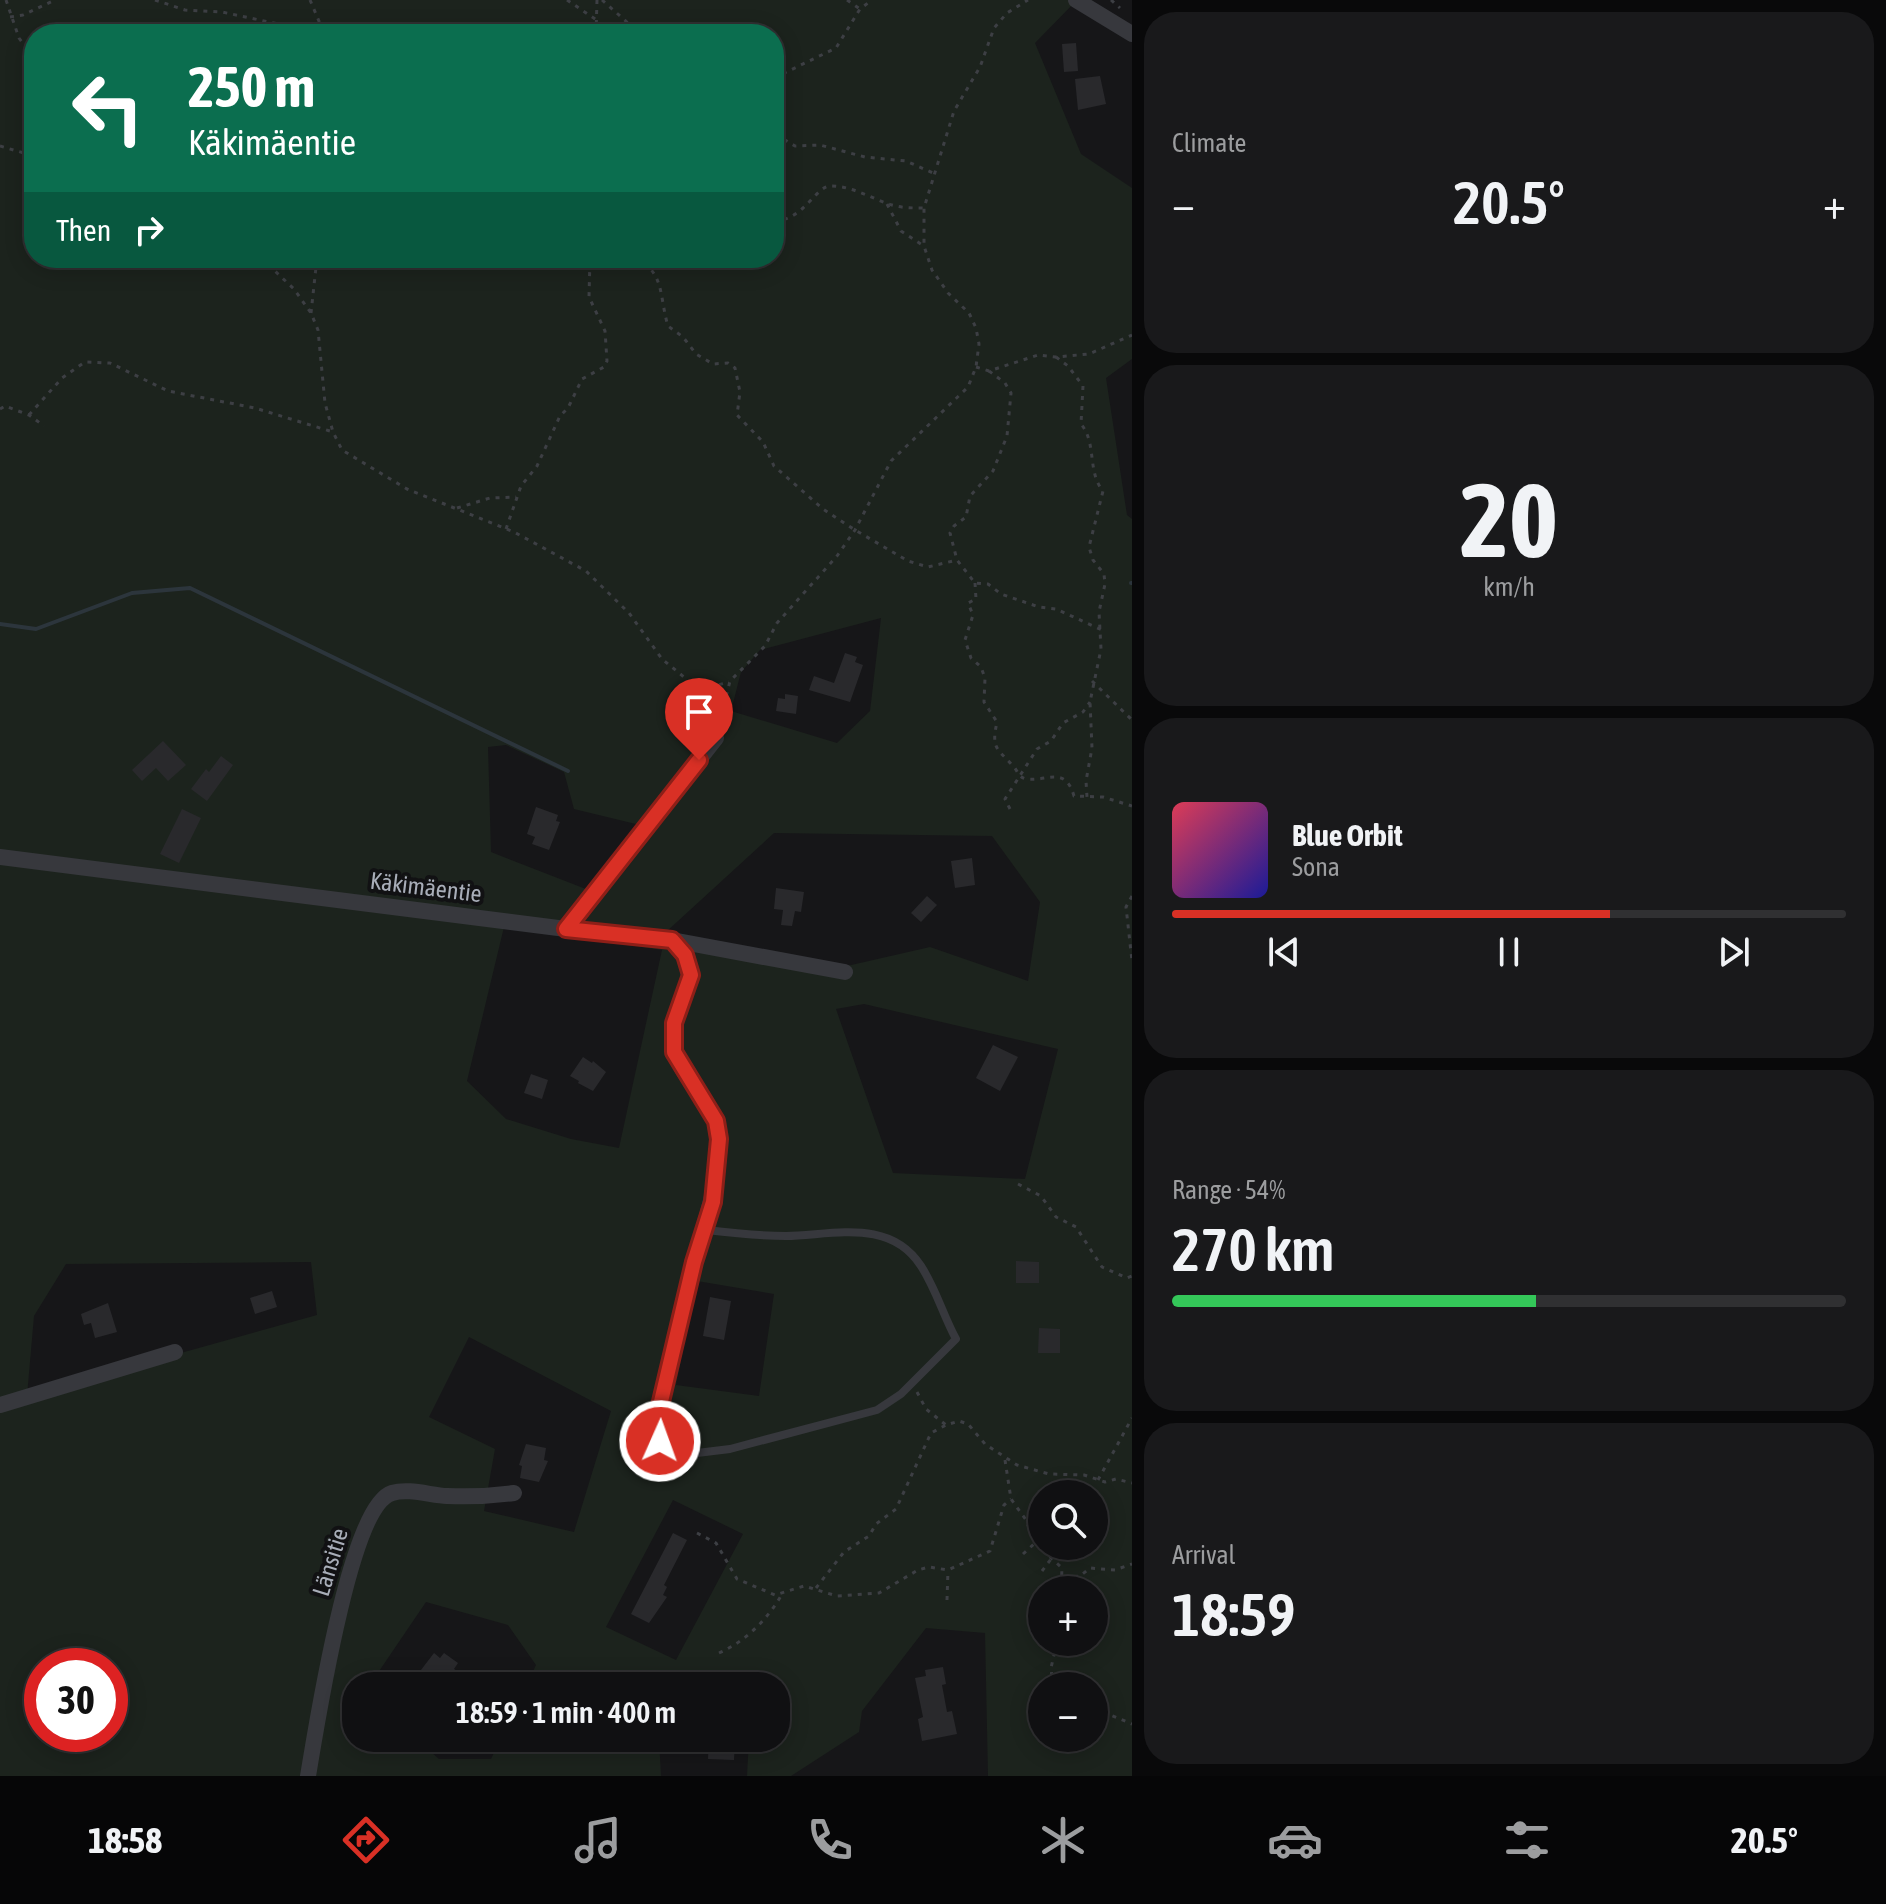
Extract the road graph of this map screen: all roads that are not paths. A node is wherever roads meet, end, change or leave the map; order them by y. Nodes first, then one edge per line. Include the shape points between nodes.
1 (1087, 3) edge
2 (1132, 34) edge
3 (718, 730) road end
4 (0, 857) edge
5 (566, 929) junction
6 (672, 940) junction
7 (845, 972) dead end
8 (706, 1230) junction
9 (175, 1352) dead end
10 (0, 1405) edge
11 (668, 1450) joint
12 (514, 1493) dead end
13 (308, 1776) edge

1 - 2 street
3 - 5 street
4 - 5 street, Käkimäentie
5 - 6 street, Käkimäentie
6 - 7 street, Käkimäentie
6 - 8 street via 685,955 691,975 674,1023 674,1052 716,1121 719,1139
8 - 11 street via 659,1410 656,1430
8 - 11 lane via 789,1236 872,1233 901,1243 920,1265 956,1339 901,1394 877,1410 730,1449
9 - 10 street
12 - 13 street, Länsitie via 455,1496 400,1491 373,1508 338,1621

